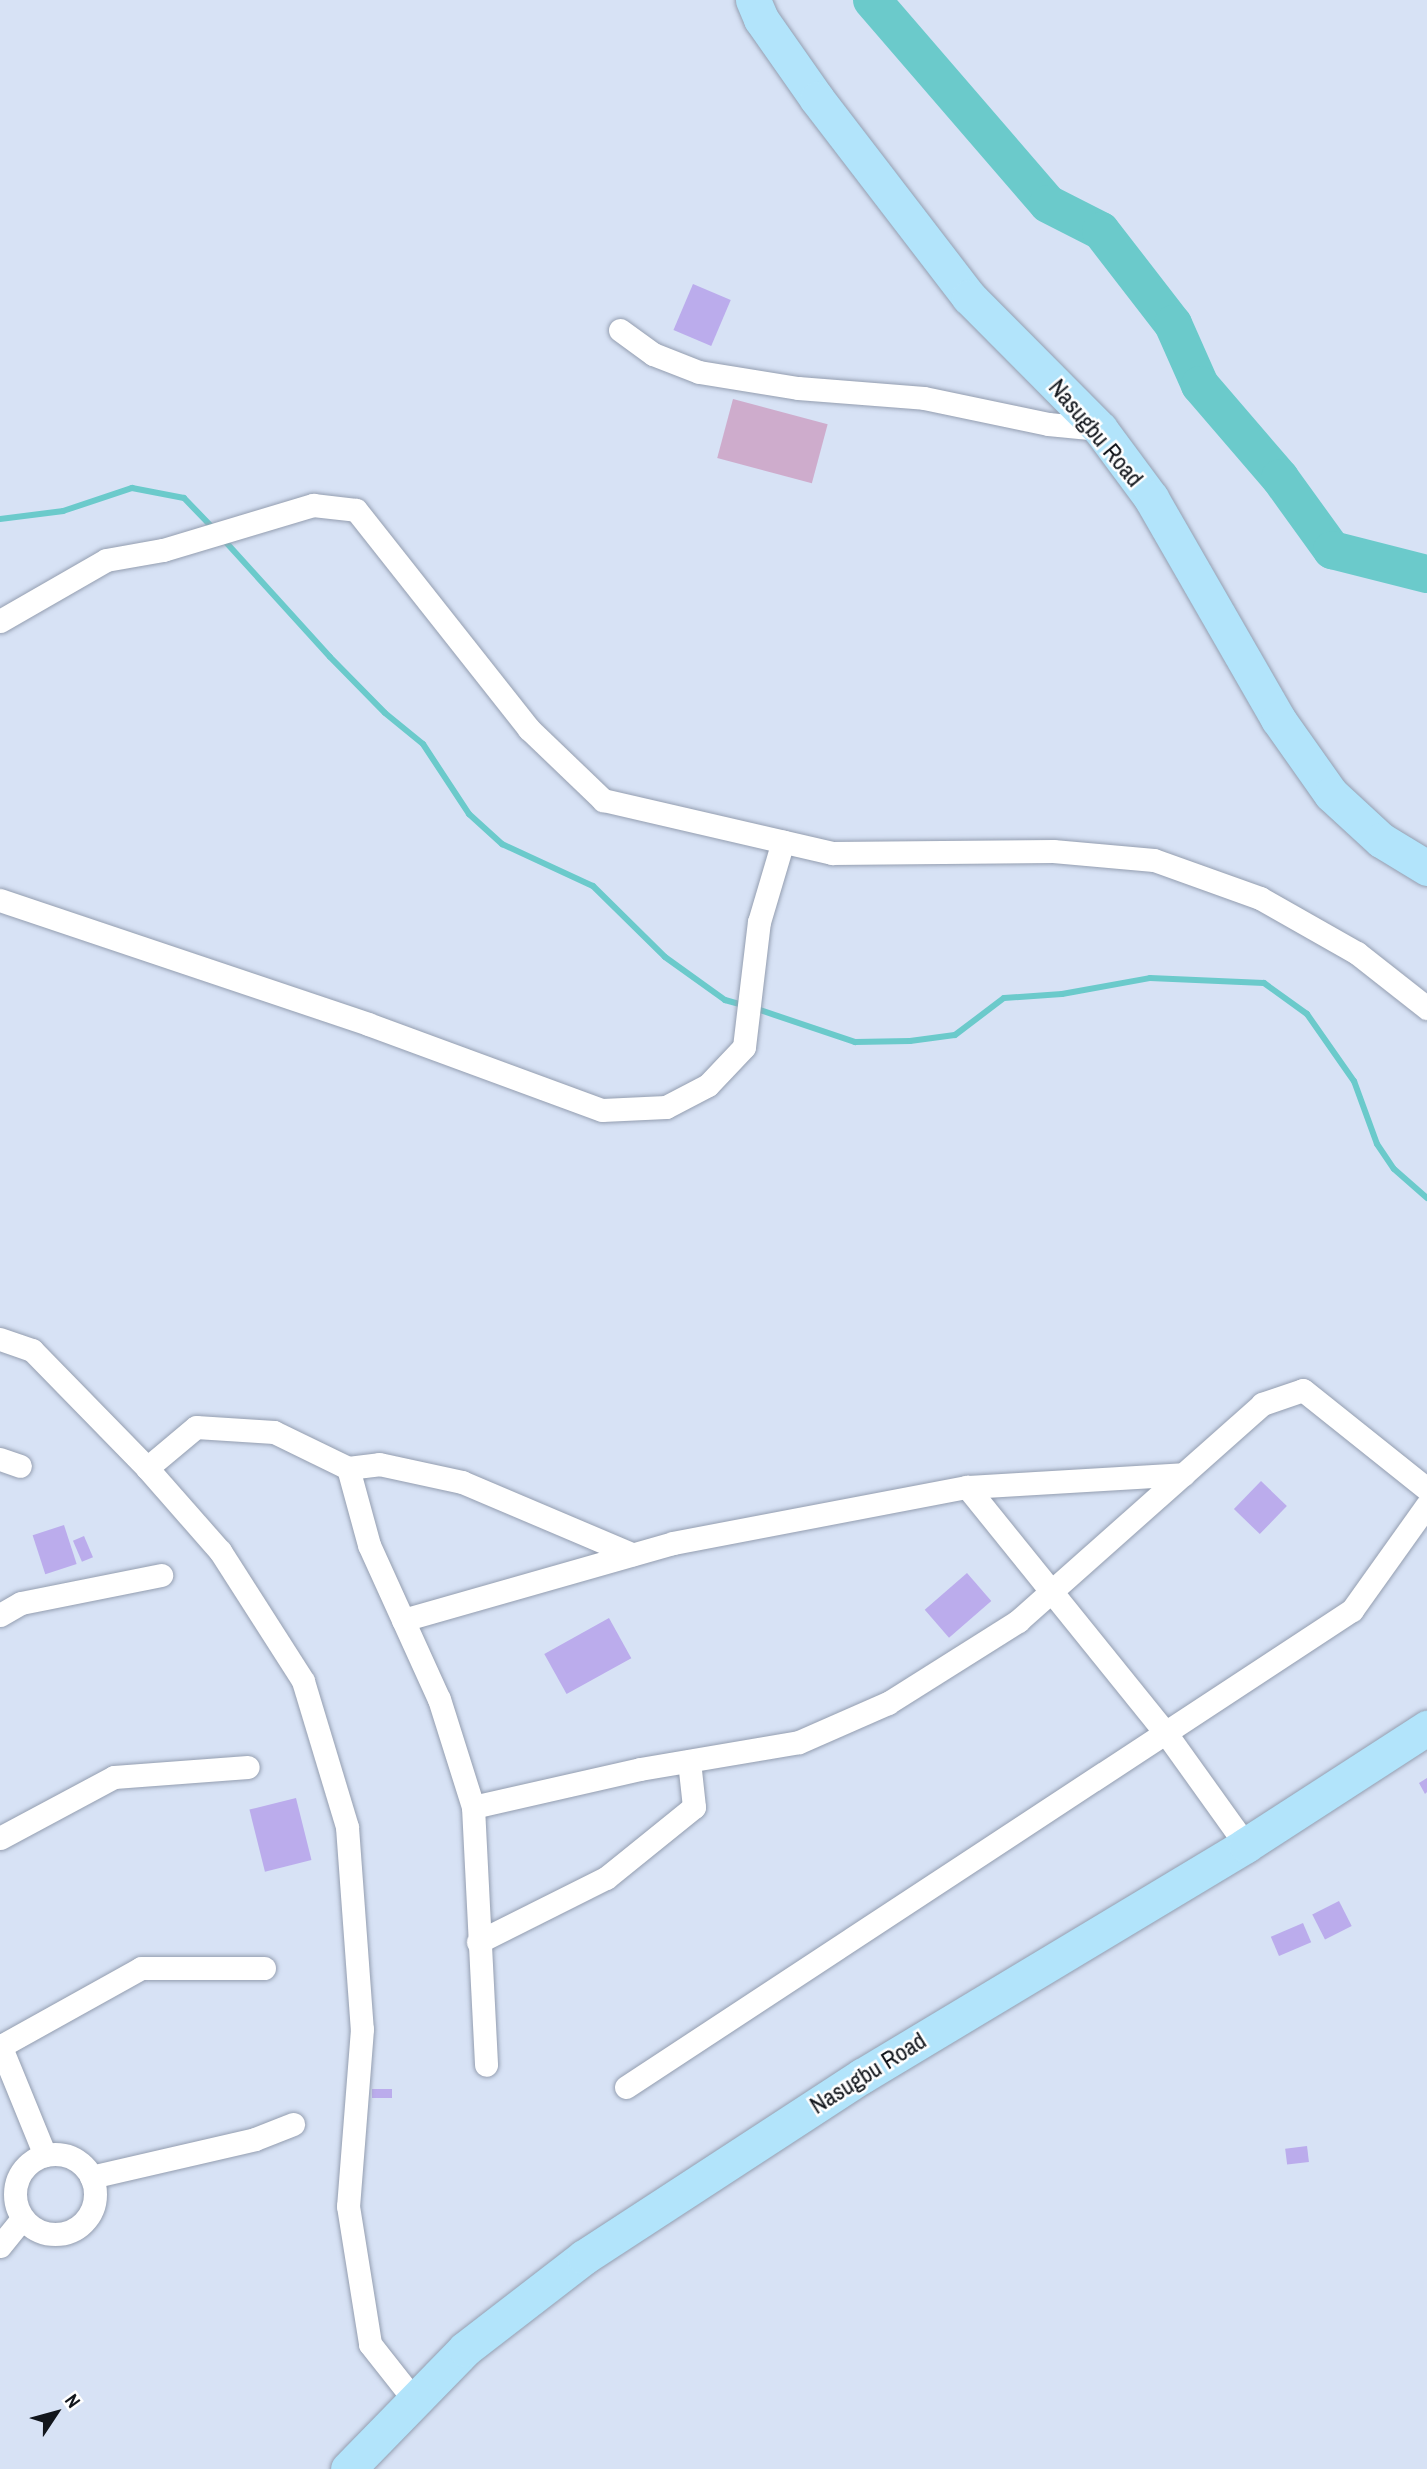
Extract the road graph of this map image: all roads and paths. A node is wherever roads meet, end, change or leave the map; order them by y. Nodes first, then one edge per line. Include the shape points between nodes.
1 (753, 0) edge
2 (620, 330) dead end
3 (1100, 429) junction
4 (0, 621) edge
5 (783, 841) junction
6 (1427, 869) edge
7 (0, 900) edge
8 (1427, 1008) edge
9 (0, 1339) edge
10 (147, 1468) junction
11 (348, 1468) junction
12 (1184, 1474) junction
13 (967, 1488) junction
14 (1427, 1489) edge
15 (1427, 1505) edge
16 (632, 1554) junction
17 (161, 1575) dead end
18 (1051, 1591) junction
19 (0, 1615) edge
20 (404, 1620) junction
21 (1427, 1728) edge
22 (1165, 1732) junction
23 (688, 1761) junction
24 (248, 1767) dead end
25 (474, 1807) junction
26 (0, 1838) edge
27 (1246, 1845) junction
28 (478, 1941) junction
29 (264, 1968) dead end
30 (0, 2046) edge
31 (486, 2065) dead end
32 (626, 2087) dead end
33 (293, 2124) dead end
34 (45, 2155) junction
35 (91, 2177) junction
36 (22, 2219) junction
37 (0, 2246) edge
38 (415, 2401) junction
39 (348, 2469) edge

1 - 3 main road, Nasugbu Road via 761,19 817,99 969,297
2 - 3 street via 653,354 699,372 798,388 924,398
3 - 6 main road, Nasugbu Road via 1151,498 1307,762 1347,813
4 - 5 street via 106,560 163,550 313,505 356,510 529,729 603,800
5 - 7 street via 759,922 744,1047 708,1085 666,1107 602,1110 368,1024
5 - 8 street via 832,853 1053,851 1154,860 1260,898 1357,953
9 - 10 street via 32,1350
10 - 11 street via 195,1427 274,1432
10 - 38 street via 220,1551 303,1681 347,1827 362,2029 348,2206 370,2344
11 - 16 street via 379,1464 462,1482
11 - 20 street via 369,1545
12 - 13 street
12 - 14 street via 1262,1404 1303,1390
12 - 18 street
13 - 16 street
13 - 18 street
15 - 22 street via 1352,1610
16 - 20 street
17 - 19 street via 21,1603
18 - 22 street
18 - 23 street via 1018,1620 888,1703 799,1742
20 - 25 street via 439,1699
21 - 27 main road, Nasugbu Road
22 - 27 street
22 - 32 street
23 - 25 street
23 - 28 street via 694,1807 606,1878
24 - 26 street via 114,1777
25 - 28 street
27 - 38 main road, Nasugbu Road via 862,2076 584,2257 505,2314
28 - 31 street
29 - 30 street via 141,1968
30 - 34 street
33 - 35 street via 255,2138
34 - 35 street via 72,2157
34 - 36 street via 33,2160 16,2180 14,2193
35 - 36 street via 95,2189 90,2215 70,2232 44,2234
36 - 37 street
38 - 39 main road, Nasugbu Road

